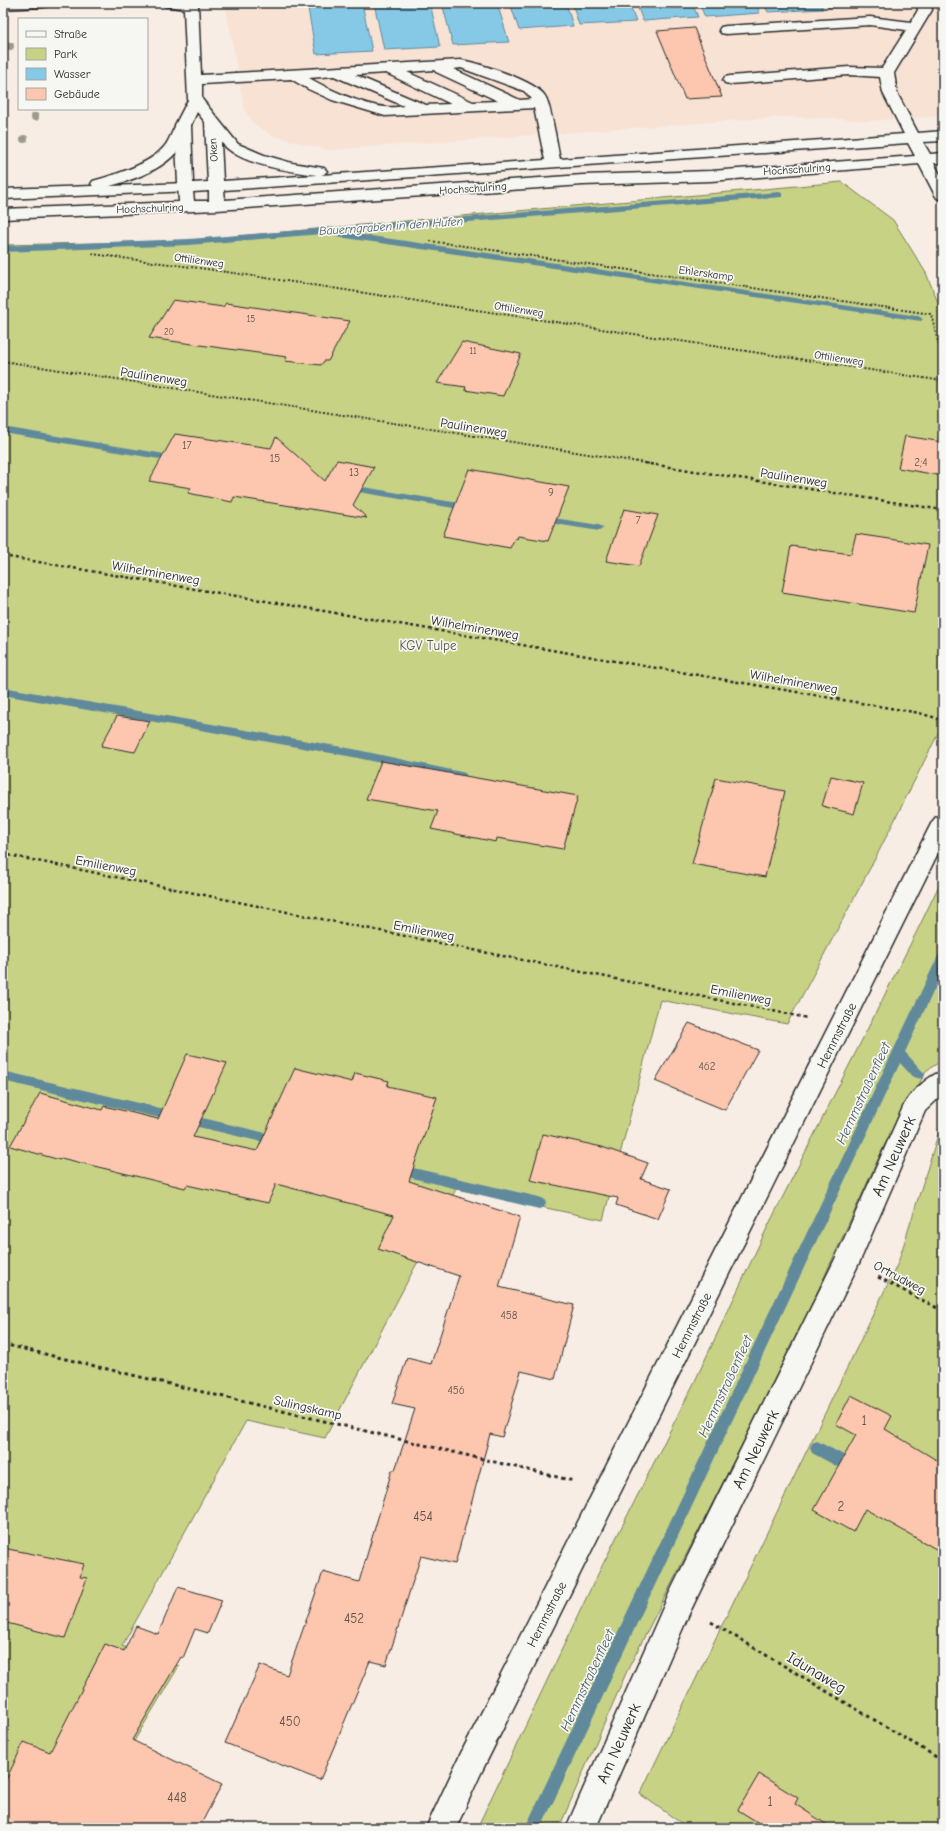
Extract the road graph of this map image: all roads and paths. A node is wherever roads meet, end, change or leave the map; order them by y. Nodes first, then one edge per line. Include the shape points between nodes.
1 (43, 3) edge
2 (170, 3) edge
3 (924, 3) edge
4 (190, 4) edge
5 (3, 5) edge
6 (914, 27) junction
7 (726, 30) dead end
8 (434, 66) junction
9 (389, 68) junction
10 (336, 72) junction
11 (887, 73) junction
12 (294, 74) junction
13 (194, 80) junction
14 (730, 80) dead end
15 (195, 100) junction
16 (541, 103) junction
17 (517, 104) junction
18 (470, 107) junction
19 (424, 110) junction
20 (212, 121) junction
21 (183, 125) junction
22 (943, 136) edge
23 (914, 139) junction
24 (943, 158) edge
25 (926, 160) junction
26 (554, 164) junction
27 (368, 177) junction
28 (216, 186) junction
29 (186, 188) junction
30 (63, 193) junction
31 (3, 194) edge
32 (943, 195) edge
33 (217, 205) junction
34 (186, 206) junction
35 (3, 214) edge
36 (430, 241) dead end
37 (92, 254) dead end
38 (3, 361) edge
39 (943, 361) edge
40 (943, 381) edge
41 (943, 510) edge
42 (3, 556) edge
43 (943, 720) edge
44 (943, 822) edge
45 (3, 854) edge
46 (841, 1025) junction
47 (943, 1080) edge
48 (847, 1261) junction
49 (943, 1311) edge
50 (3, 1344) edge
51 (608, 1490) junction
52 (680, 1604) junction
53 (943, 1761) edge
54 (441, 1828) edge
55 (581, 1828) edge

1 - 5 main road
2 - 4 main road
3 - 6 main road via 924,10
4 - 13 main road
6 - 7 main road via 870,21
6 - 11 main road
8 - 9 main road
8 - 16 main road via 472,66 529,88 539,97
8 - 17 main road
9 - 10 main road
9 - 18 main road
10 - 12 main road
10 - 19 main road
11 - 14 main road via 849,71
11 - 23 main road via 890,92
12 - 13 main road
12 - 19 main road via 304,82 366,108 385,112
13 - 15 main road
15 - 20 main road, Oken
15 - 21 main road
16 - 17 main road
16 - 26 main road
17 - 18 main road
18 - 19 main road
20 - 27 main road via 233,147 259,158 292,167
20 - 28 main road, Oken
21 - 29 main road
21 - 30 main road via 171,149 151,164 115,180
22 - 23 main road, Hochschulring
23 - 25 main road
23 - 26 main road, Hochschulring
24 - 25 main road, Hochschulring
25 - 32 main road
25 - 33 main road, Hochschulring via 711,176 583,180
26 - 27 main road, Hochschulring
27 - 28 main road, Hochschulring
28 - 29 main road, Hochschulring
28 - 33 main road, Oken
29 - 30 main road, Hochschulring
29 - 34 main road
30 - 31 main road
33 - 34 main road, Hochschulring
34 - 35 main road, Hochschulring
36 - 39 path, Ehlerskamp via 931,314
37 - 40 path, Ottilienweg via 207,269
38 - 41 path, Paulinenweg
42 - 43 path, Wilhelminenweg via 911,711
44 - 46 main road, Hemmstraße
45 - 46 path, Emilienweg
46 - 51 main road, Hemmstraße
47 - 48 main road, Am Neuwerk via 916,1104
48 - 49 path, Ortrudweg
48 - 52 main road, Am Neuwerk
50 - 51 path, Sulingskamp
51 - 54 main road, Hemmstraße
52 - 53 path, Idunaweg
52 - 55 main road, Am Neuwerk

